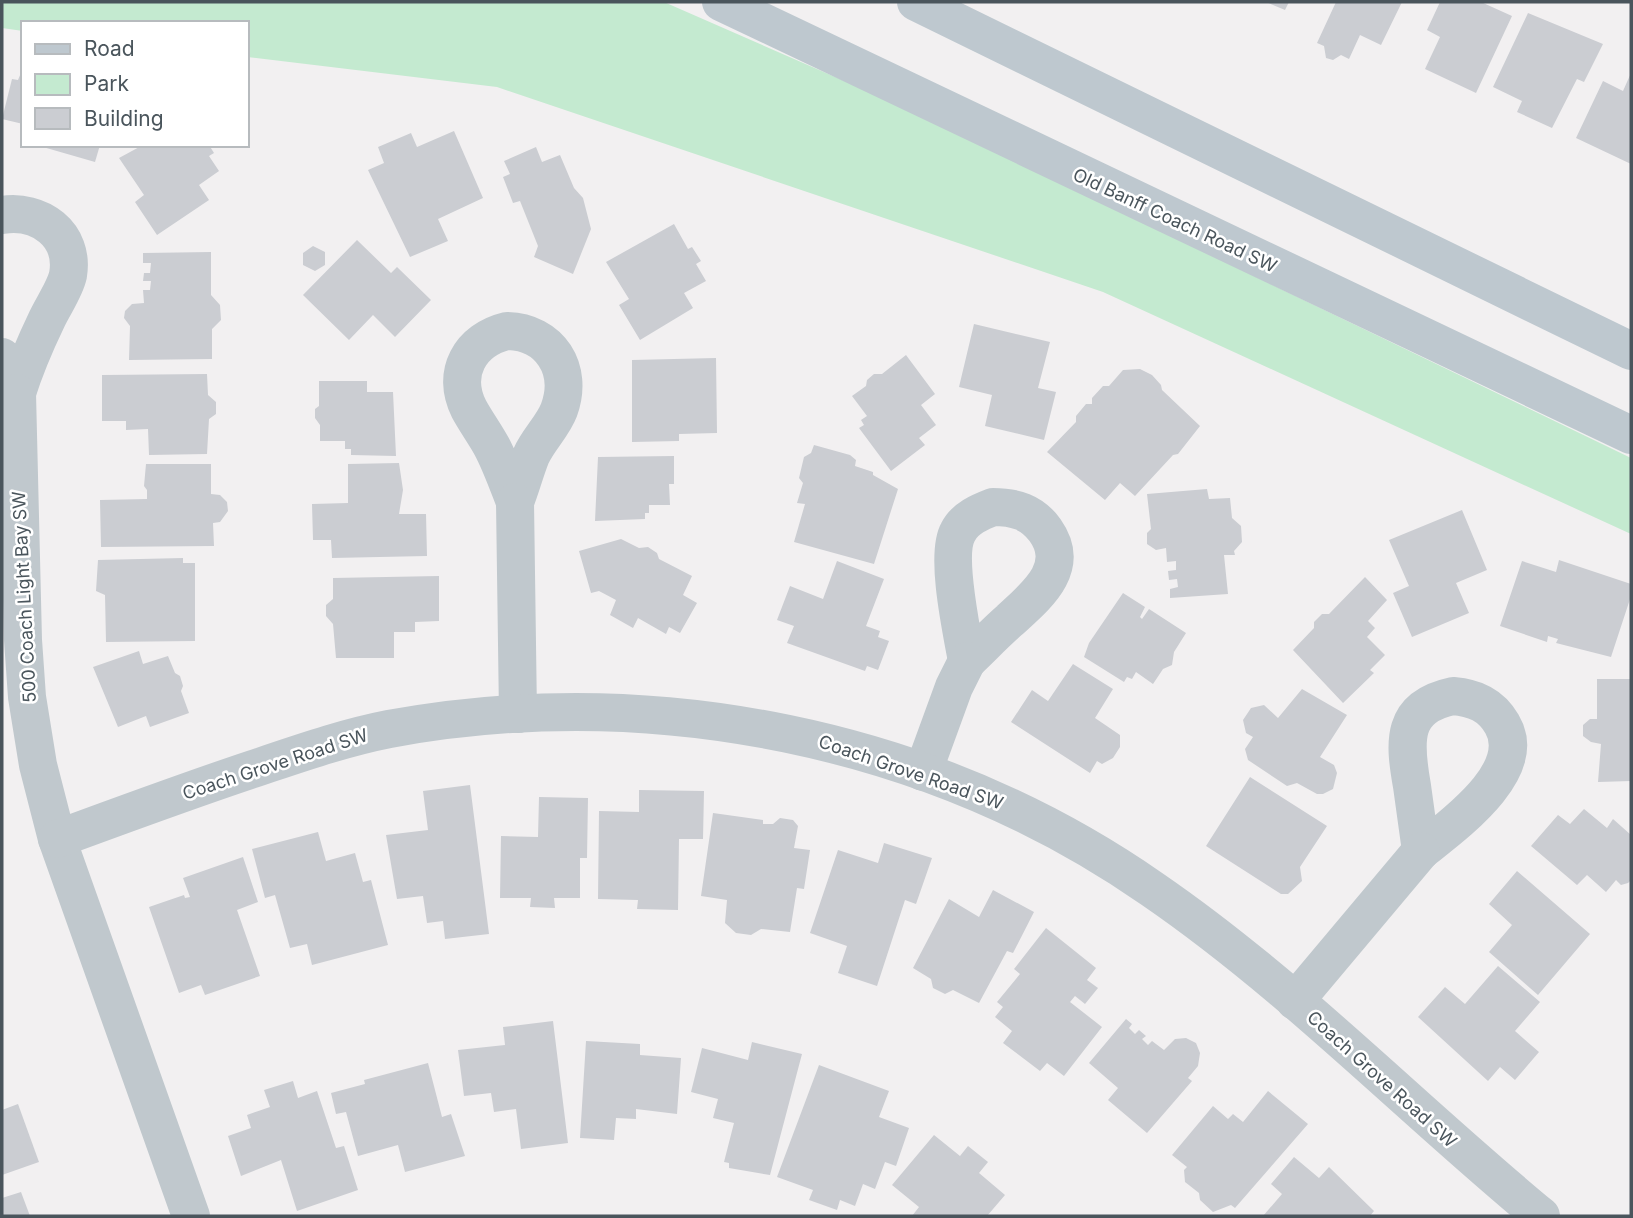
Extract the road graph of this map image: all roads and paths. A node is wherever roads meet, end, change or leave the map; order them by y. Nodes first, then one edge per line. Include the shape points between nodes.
1 (721, 2) edge
2 (899, 2) edge
3 (916, 2) edge
4 (955, 23) junction
5 (2, 215) edge
6 (1631, 351) edge
7 (2, 358) edge
8 (17, 393) junction
9 (1631, 435) edge
10 (515, 502) dead end
11 (967, 662) dead end
12 (518, 714) junction
13 (922, 772) junction
14 (57, 839) junction
15 (1421, 852) dead end
16 (1295, 1001) junction
17 (191, 1216) edge
18 (1541, 1216) edge

1 - 9 main road, Old Banff Coach Road SW
2 - 4 main road
3 - 4 main road
4 - 6 main road
5 - 8 street, 500 Coach Light Bay SW via 18,212 45,221 56,230 67,256 68,276 30,353
7 - 8 street, 500 Coach Light Bay SW
8 - 14 street, 500 Coach Light Bay SW via 27,696
10 - 12 street
11 - 13 street
12 - 13 street, Coach Grove Road SW via 610,711 748,724 834,742
12 - 14 street, Coach Grove Road SW via 390,729 325,745
13 - 16 street, Coach Grove Road SW via 1001,802 1153,889
14 - 17 street
15 - 16 street
16 - 18 street, Coach Grove Road SW

